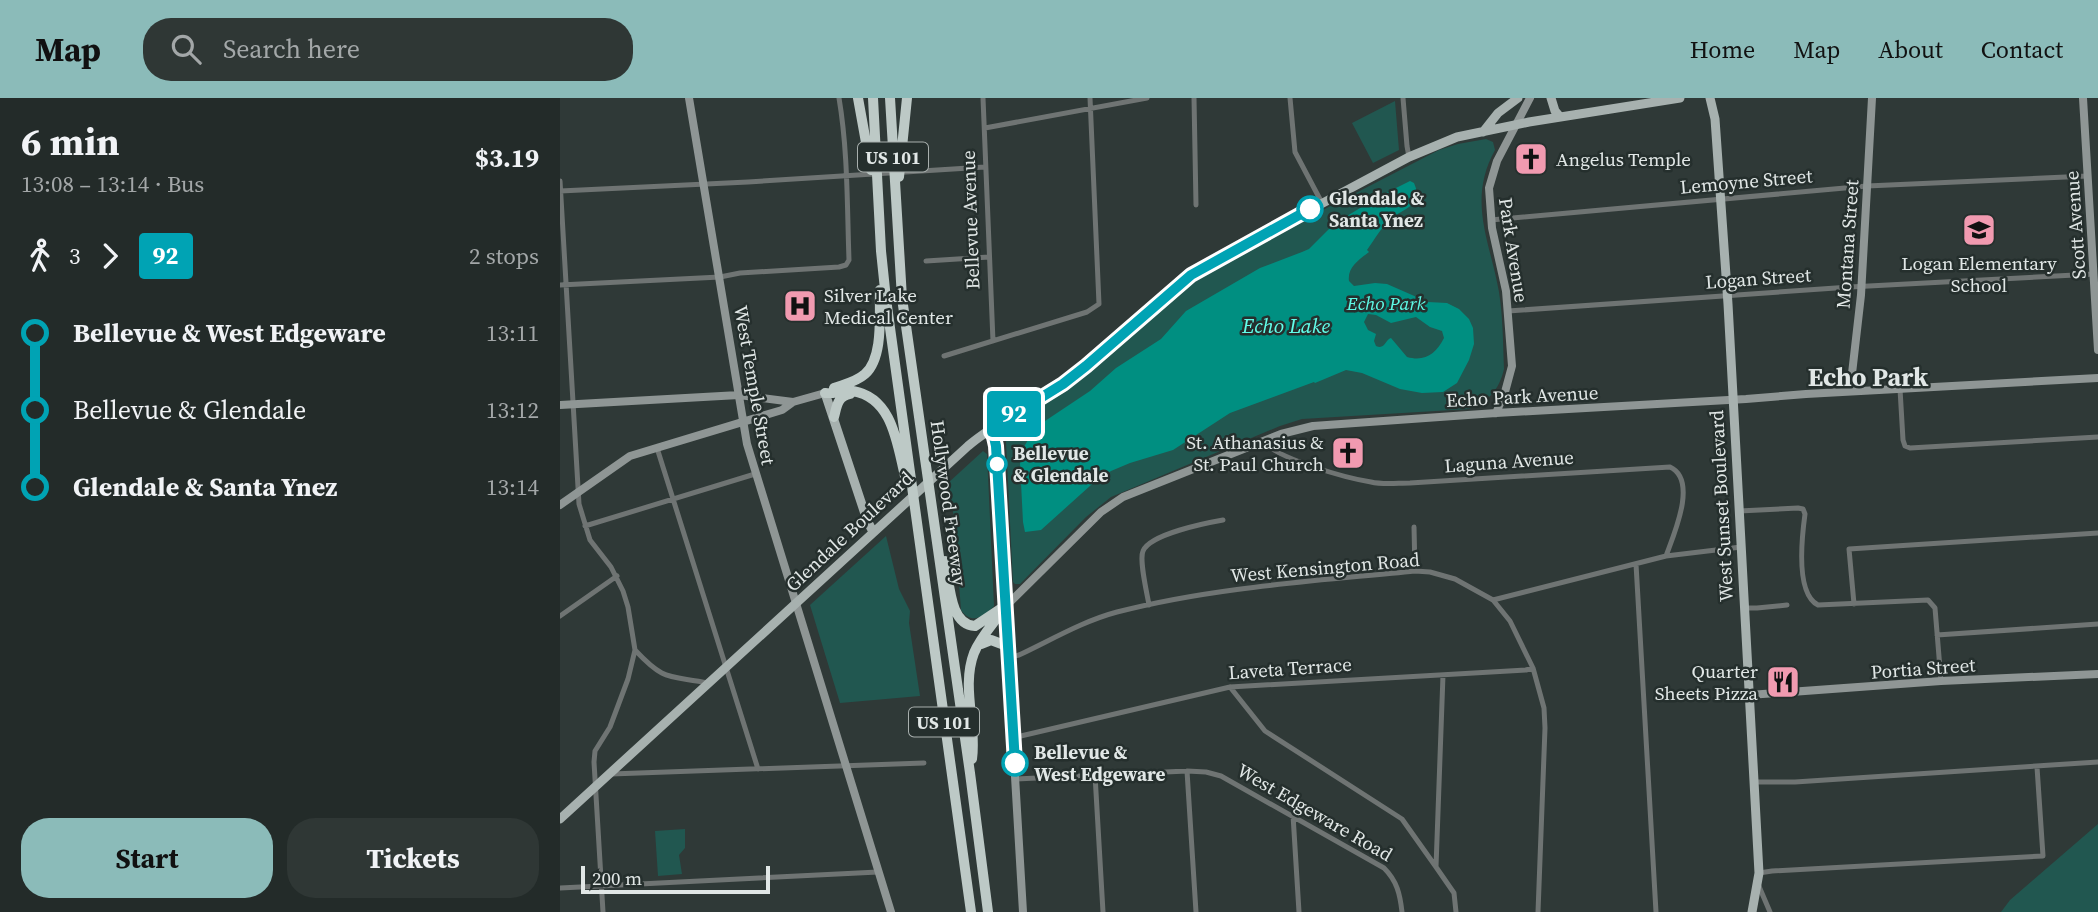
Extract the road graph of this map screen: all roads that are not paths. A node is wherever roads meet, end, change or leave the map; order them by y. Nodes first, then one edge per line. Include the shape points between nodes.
1 (689, 98) edge
2 (839, 98) edge
3 (858, 98) edge
4 (873, 98) edge
5 (890, 98) edge
6 (907, 98) edge
7 (983, 98) edge
8 (1090, 98) edge
9 (1147, 98) edge
10 (1194, 98) edge
11 (1290, 98) edge
12 (1403, 98) edge
13 (1518, 98) edge
14 (1530, 98) edge
15 (1551, 98) edge
16 (1680, 98) edge
17 (1872, 98) edge
18 (2083, 98) edge
19 (1711, 102) edge
20 (1090, 109) junction
21 (1560, 117) junction
22 (1514, 125) junction
23 (985, 128) junction
24 (1483, 132) junction
25 (1409, 157) junction
26 (985, 167) junction
27 (846, 175) junction
28 (2088, 176) junction
29 (560, 181) edge
30 (704, 183) junction
31 (1867, 186) junction
32 (560, 191) edge
33 (1720, 199) junction
34 (1322, 203) junction
35 (1196, 205) dead end
36 (896, 216) junction
37 (1491, 220) junction
38 (880, 222) junction
39 (2094, 224) edge
40 (881, 251) junction
41 (989, 257) junction
42 (926, 261) dead end
43 (2094, 274) junction
44 (720, 277) junction
45 (563, 285) edge
46 (1861, 286) junction
47 (1727, 296) junction
48 (1508, 311) junction
49 (993, 341) junction
50 (2098, 350) edge
51 (944, 356) dead end
52 (2098, 378) edge
53 (1900, 389) junction
54 (1850, 391) junction
55 (825, 393) junction
56 (739, 395) junction
57 (871, 399) junction
58 (1732, 400) junction
59 (793, 402) junction
60 (574, 404) junction
61 (560, 405) edge
62 (1496, 413) junction
63 (834, 417) junction
64 (743, 422) junction
65 (992, 428) junction
66 (2098, 437) edge
67 (1262, 441) junction
68 (657, 448) junction
69 (905, 464) junction
70 (755, 474) junction
71 (579, 492) junction
72 (673, 499) junction
73 (560, 505) edge
74 (1738, 511) junction
75 (933, 517) junction
76 (1223, 520) dead end
77 (585, 526) junction
78 (1413, 527) dead end
79 (873, 532) junction
80 (2098, 533) edge
81 (1741, 547) junction
82 (1666, 556) junction
83 (1636, 564) junction
84 (1415, 571) junction
85 (617, 576) junction
86 (1493, 600) junction
87 (795, 604) junction
88 (1854, 604) junction
89 (1149, 605) junction
90 (1787, 605) dead end
91 (1005, 607) junction
92 (1744, 608) junction
93 (560, 616) edge
94 (2098, 624) edge
95 (1937, 635) junction
96 (978, 646) junction
97 (1007, 646) junction
98 (635, 650) junction
99 (1007, 658) junction
100 (725, 667) junction
101 (1533, 668) junction
102 (2098, 674) edge
103 (1443, 675) junction
104 (1941, 681) junction
105 (708, 683) junction
106 (1230, 687) junction
107 (1749, 695) junction
108 (1012, 738) junction
109 (2098, 762) edge
110 (924, 763) dead end
111 (846, 766) junction
112 (2037, 767) junction
113 (758, 769) junction
114 (1187, 771) junction
115 (970, 773) junction
116 (611, 774) junction
117 (1095, 775) junction
118 (1016, 779) junction
119 (1755, 782) junction
120 (596, 787) junction
121 (1293, 815) junction
122 (560, 819) edge
123 (1436, 867) junction
124 (878, 872) junction
125 (1759, 873) junction
126 (1758, 884) junction
127 (601, 885) junction
128 (560, 888) edge
129 (603, 912) edge
130 (891, 912) edge
131 (971, 912) edge
132 (988, 912) edge
133 (1023, 912) edge
134 (1103, 912) edge
135 (1196, 912) edge
136 (1299, 912) edge
137 (1402, 912) edge
138 (1455, 912) edge
139 (1538, 912) edge
140 (1656, 912) edge
141 (1752, 912) edge
142 (1770, 912) edge

1 - 30 street, West Temple Street
2 - 27 street
3 - 38 highway
4 - 38 highway, Hollywood Freeway / US 101
5 - 36 highway, Hollywood Freeway / US 101
6 - 36 highway
7 - 23 street, Bellevue Avenue
8 - 20 street
9 - 20 street
10 - 35 street
11 - 34 street via 1295,152
12 - 25 street
13 - 24 main road via 1497,113
14 - 22 street, Park Avenue
15 - 21 main road
16 - 21 main road, Glendale Boulevard
17 - 31 street, Montana Street
18 - 28 street, Scott Avenue
19 - 33 main road, West Sunset Boulevard
20 - 23 street
20 - 49 street via 1097,306
21 - 22 main road, Glendale Boulevard
22 - 24 main road, Glendale Boulevard
22 - 37 street, Park Avenue via 1491,176
23 - 26 street, Bellevue Avenue
24 - 25 main road, Glendale Boulevard via 1457,137
25 - 34 main road, Glendale Boulevard
26 - 27 street
26 - 41 street, Bellevue Avenue
27 - 30 street
27 - 44 street via 846,265
28 - 31 street, Lemoyne Street
28 - 39 street, Scott Avenue
29 - 32 street
30 - 32 street
30 - 44 street, West Temple Street
31 - 33 street, Lemoyne Street
31 - 46 street, Montana Street
32 - 45 street
33 - 37 street, Lemoyne Street
33 - 47 main road, West Sunset Boulevard
34 - 65 main road, Glendale Boulevard via 1191,275 1071,378
36 - 75 highway, Hollywood Freeway / US 101 via 903,307
37 - 48 street, Park Avenue
38 - 40 highway, Hollywood Freeway / US 101
39 - 43 street, Scott Avenue
40 - 55 highway via 876,357 864,374
40 - 69 highway, Hollywood Freeway / US 101
41 - 42 street
41 - 49 street, Bellevue Avenue
43 - 46 street, Logan Street
43 - 50 street, Scott Avenue
44 - 45 street
44 - 56 street, West Temple Street
45 - 60 street
46 - 47 street, Logan Street
46 - 54 street, Montana Street
47 - 48 street, Logan Street
47 - 58 main road, West Sunset Boulevard
48 - 62 street, Park Avenue via 1512,366
49 - 51 street
52 - 53 street, Echo Park Avenue
53 - 54 street, Echo Park Avenue
53 - 66 street via 1903,440 1910,448
54 - 58 street, Echo Park Avenue
55 - 57 highway via 850,391
55 - 59 street
55 - 63 main road
56 - 59 street
56 - 60 street
56 - 64 street, West Temple Street
57 - 63 highway via 846,395 838,402
57 - 69 highway via 892,424
58 - 62 street, Echo Park Avenue
58 - 74 main road, West Sunset Boulevard
59 - 64 street via 782,411
60 - 61 street
60 - 71 street
62 - 67 street, Echo Park Avenue via 1312,426
63 - 79 main road
64 - 68 street
64 - 70 street, West Temple Street
65 - 79 main road, Glendale Boulevard
65 - 91 main road
67 - 82 street, Laguna Avenue via 1281,454 1374,483 1670,467 1681,479 1683,496
67 - 91 street, Echo Park Avenue via 1115,501
68 - 71 street via 630,456
68 - 72 street
69 - 131 highway, Hollywood Freeway / US 101
70 - 72 street
70 - 87 street, West Temple Street
71 - 73 street
71 - 77 street
72 - 77 street
72 - 100 street
74 - 81 main road, West Sunset Boulevard
74 - 88 street via 1803,509 1800,552 1810,597 1818,605
75 - 91 highway via 961,621 975,626
75 - 115 highway, Hollywood Freeway / US 101
76 - 89 street via 1187,527 1147,545 1142,555
77 - 85 street
78 - 84 street
79 - 87 main road, Glendale Boulevard
80 - 88 street via 1849,549
81 - 82 street
81 - 92 main road, West Sunset Boulevard
82 - 83 street
83 - 86 street
83 - 140 street
84 - 86 street, West Kensington Road via 1455,579
84 - 89 street, West Kensington Road via 1238,589
85 - 93 street
85 - 98 street
86 - 101 street, West Kensington Road via 1510,621
87 - 100 main road, Glendale Boulevard
87 - 111 street, West Temple Street
88 - 95 street via 1928,600 1936,608
89 - 99 street, West Kensington Road via 1105,616
90 - 92 street
91 - 96 highway
91 - 97 street
92 - 107 main road, West Sunset Boulevard
94 - 95 street
95 - 104 street
96 - 97 highway via 987,640
96 - 115 highway via 970,672 974,742
97 - 99 street
98 - 105 street via 650,667 667,676
98 - 120 street via 610,727 595,751
99 - 108 street
100 - 105 main road, Glendale Boulevard
100 - 113 street
101 - 103 street, Laveta Terrace
101 - 139 street, West Kensington Road via 1545,728
102 - 104 street, Portia Street
103 - 106 street, Laveta Terrace
103 - 123 street
104 - 107 street, Portia Street
105 - 116 main road, Glendale Boulevard
106 - 108 street, Laveta Terrace
106 - 123 street via 1265,731 1402,819
107 - 119 main road, West Sunset Boulevard
108 - 118 street
109 - 112 street
110 - 111 street
111 - 113 street
111 - 124 street, West Temple Street
112 - 119 street
112 - 125 street via 2043,856
113 - 116 street
114 - 117 street, West Edgeware Road
114 - 121 street, West Edgeware Road via 1221,776
114 - 135 street
115 - 132 highway, Hollywood Freeway / US 101
116 - 120 main road, Glendale Boulevard
117 - 118 street, West Edgeware Road
117 - 134 street
118 - 133 street
119 - 125 main road, West Sunset Boulevard
120 - 122 main road, Glendale Boulevard
120 - 127 street
121 - 136 street
121 - 137 street, West Edgeware Road via 1384,868 1397,884
123 - 138 street via 1454,893
124 - 127 street
124 - 130 street, West Temple Street
125 - 126 main road, West Sunset Boulevard
126 - 141 main road, West Sunset Boulevard
126 - 142 street
127 - 128 street
127 - 129 street

